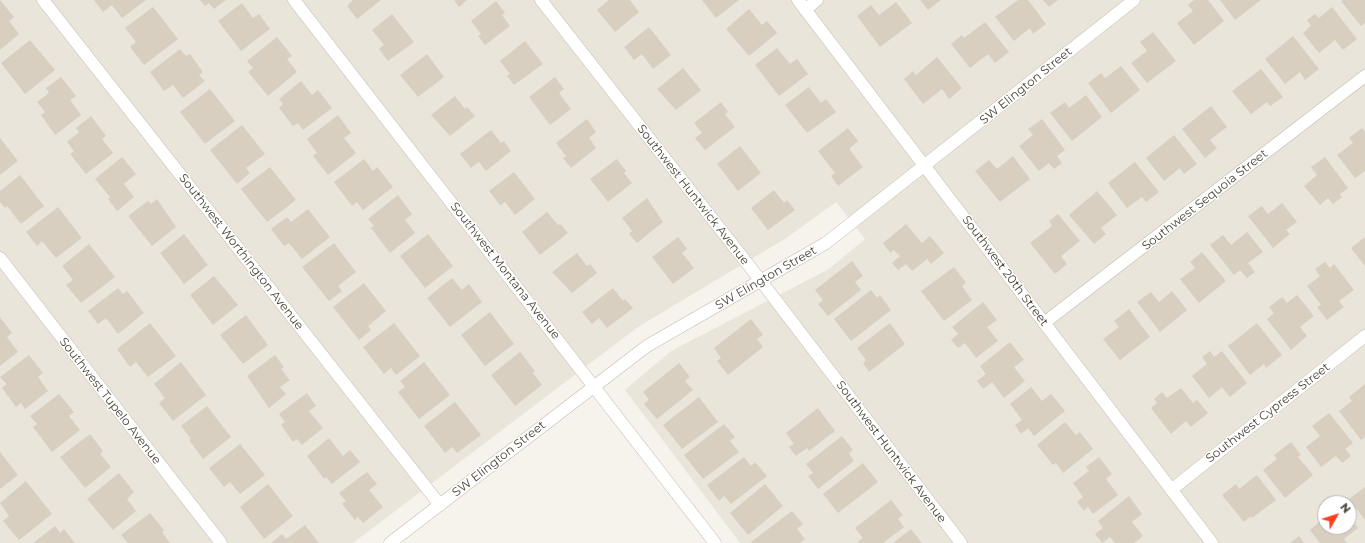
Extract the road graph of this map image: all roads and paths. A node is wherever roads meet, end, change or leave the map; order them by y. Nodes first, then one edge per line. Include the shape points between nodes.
1 (43, 0) edge
2 (294, 0) edge
3 (541, 0) edge
4 (817, 0) edge
5 (1134, 0) edge
6 (801, 5) edge
7 (1365, 76) edge
8 (925, 166) junction
9 (0, 258) edge
10 (760, 281) junction
11 (1044, 323) junction
12 (1365, 336) edge
13 (594, 385) junction
14 (1171, 490) junction
15 (440, 504) junction
16 (221, 543) edge
17 (390, 543) edge
18 (715, 543) edge
19 (960, 543) edge
20 (1212, 543) edge

1 - 15 street, Southwest Worthington Avenue
2 - 13 street, Southwest Montana Avenue
3 - 10 street, Southwest Huntwick Avenue
4 - 6 street
5 - 8 street, SW Elington Street
6 - 8 street, Southwest 20th Street
7 - 11 street, Southwest Sequoia Street
8 - 10 street, SW Elington Street via 826,243
8 - 11 street, Southwest 20th Street
9 - 16 street, Southwest Tupelo Avenue
10 - 13 street, SW Elington Street via 647,346
10 - 19 street, Southwest Huntwick Avenue
11 - 14 street, Southwest 20th Street
12 - 14 street, Southwest Cypress Street
13 - 15 street, SW Elington Street
13 - 18 street, Southwest Montana Avenue
14 - 20 street, Southwest 20th Street
15 - 17 street, SW Elington Street

